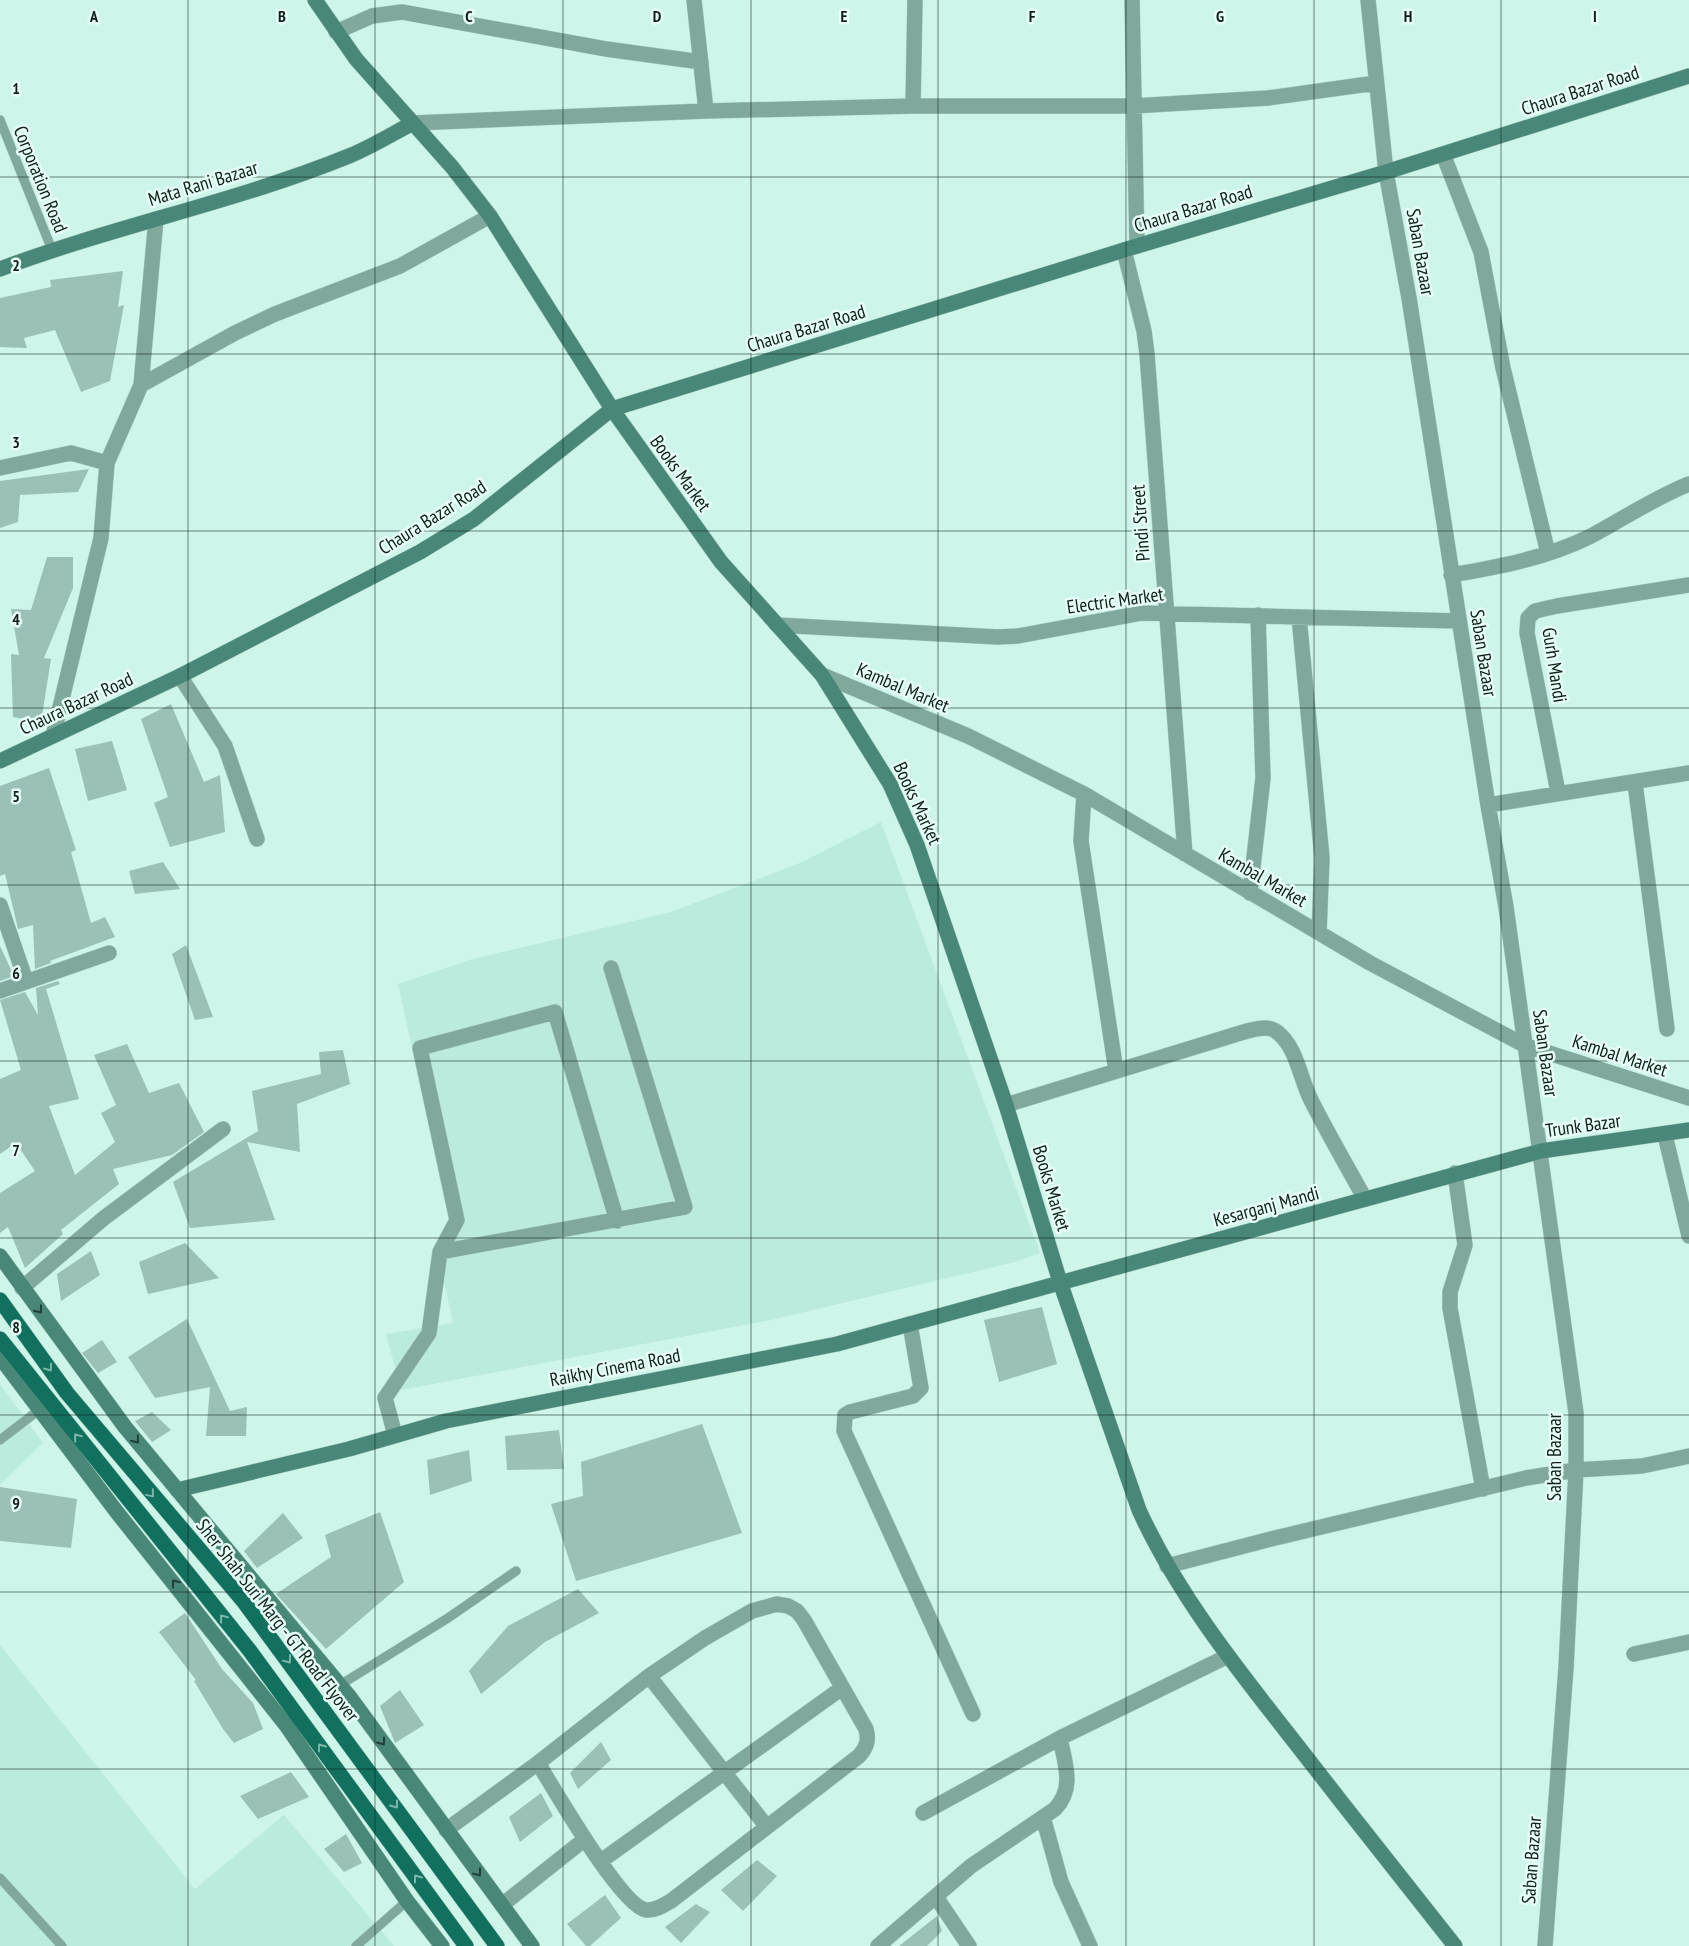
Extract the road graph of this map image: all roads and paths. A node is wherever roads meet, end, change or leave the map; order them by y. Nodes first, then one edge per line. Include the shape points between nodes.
1 (315, 0) edge
2 (694, 0) edge
3 (915, 0) edge
4 (1132, 0) edge
5 (1368, 0) edge
6 (336, 32) junction
7 (700, 62) junction
8 (1689, 76) edge
9 (1376, 83) junction
10 (913, 106) junction
11 (1133, 106) junction
12 (706, 111) junction
13 (0, 120) edge
14 (413, 123) junction
15 (1442, 154) junction
16 (1386, 172) junction
17 (490, 216) junction
18 (156, 219) junction
19 (1130, 248) junction
20 (52, 250) junction
21 (0, 269) edge
22 (141, 385) junction
23 (612, 410) junction
24 (107, 463) junction
25 (0, 468) edge
26 (1689, 484) edge
27 (1548, 553) junction
28 (1451, 576) junction
29 (1689, 586) edge
30 (1167, 612) junction
31 (1258, 615) junction
32 (1299, 617) junction
33 (1459, 621) junction
34 (777, 625) junction
35 (822, 675) junction
36 (180, 676) junction
37 (53, 736) junction
38 (0, 761) edge
39 (1689, 772) edge
40 (1635, 783) junction
41 (1558, 792) junction
42 (1084, 794) junction
43 (1488, 805) junction
44 (257, 839) dead end
45 (1185, 854) junction
46 (1250, 893) junction
47 (0, 905) edge
48 (1319, 933) junction
49 (109, 953) dead end
50 (611, 968) dead end
51 (26, 981) junction
52 (0, 991) edge
53 (1667, 1029) dead end
54 (1524, 1045) junction
55 (1116, 1071) junction
56 (1689, 1098) edge
57 (1006, 1105) junction
58 (222, 1129) dead end
59 (1689, 1130) edge
60 (1665, 1135) junction
61 (1541, 1151) junction
62 (1483, 1165) joint
63 (1455, 1173) junction
64 (1365, 1199) junction
65 (617, 1221) junction
66 (1689, 1236) edge
67 (440, 1252) junction
68 (0, 1256) edge
69 (1060, 1282) junction
70 (22, 1288) junction
71 (0, 1300) edge
72 (910, 1324) junction
73 (0, 1339) edge
74 (0, 1357) edge
75 (39, 1410) junction
76 (395, 1436) junction
77 (0, 1440) edge
78 (1689, 1456) edge
79 (1576, 1470) junction
80 (1483, 1489) junction
81 (177, 1490) junction
82 (1167, 1566) junction
83 (516, 1571) dead end
84 (1689, 1642) edge
85 (1634, 1654) dead end
86 (1228, 1656) junction
87 (649, 1676) junction
88 (340, 1685) junction
89 (842, 1688) junction
90 (973, 1714) dead end
91 (1060, 1738) junction
92 (538, 1763) junction
93 (724, 1771) junction
94 (923, 1813) dead end
95 (1043, 1817) junction
96 (767, 1827) junction
97 (446, 1830) junction
98 (585, 1839) junction
99 (601, 1861) junction
100 (0, 1878) edge
101 (936, 1897) junction
102 (407, 1901) junction
103 (502, 1905) junction
104 (62, 1946) edge
105 (356, 1946) edge
106 (442, 1946) edge
107 (466, 1946) edge
108 (498, 1946) edge
109 (532, 1946) edge
110 (878, 1946) edge
111 (969, 1946) edge
112 (1090, 1946) edge
113 (1455, 1946) edge
114 (1545, 1946) edge

1 - 6 street, Books Market
2 - 7 street
3 - 10 street
4 - 11 street, Pindi Street
5 - 9 street, Saban Bazaar
6 - 7 street via 372,16 402,12 606,49
6 - 14 street, Books Market
7 - 12 street
8 - 15 street, Chaura Bazar Road
9 - 11 street via 1268,98
9 - 16 street, Saban Bazaar
10 - 11 street
10 - 12 street
11 - 19 street, Pindi Street
12 - 14 street
13 - 20 lane, Corporation Road
14 - 17 street, Books Market
14 - 18 street, Mata Rani Bazaar via 351,155 296,176
15 - 16 street, Chaura Bazar Road
15 - 27 street via 1481,252 1503,368
16 - 19 street, Chaura Bazar Road
16 - 28 street, Saban Bazaar via 1409,298
17 - 22 street via 400,266 275,314 235,333
17 - 23 street, Books Market
18 - 20 street, Mata Rani Bazaar
18 - 22 street
19 - 23 street, Chaura Bazar Road
19 - 30 street, Pindi Street via 1147,354
20 - 21 street, Mata Rani Bazaar
22 - 24 street
23 - 34 street, Books Market via 721,562
23 - 36 street, Chaura Bazar Road via 474,519 420,552
24 - 25 street via 71,453
24 - 37 street via 100,538
26 - 27 street via 1590,536
27 - 28 street via 1509,565
28 - 33 street, Saban Bazaar
29 - 41 street, Gurh Mandi via 1557,606 1536,611 1528,618 1527,633
30 - 31 street, Electric Market
30 - 34 street, Electric Market via 1110,617 1018,636 997,637
30 - 45 street, Pindi Street
31 - 32 street, Electric Market
31 - 46 street via 1263,778
32 - 33 street, Electric Market
32 - 48 street via 1322,858
33 - 43 street, Saban Bazaar
34 - 35 street, Books Market
35 - 42 street, Kambal Market via 968,736
35 - 57 street, Books Market via 890,784 906,816
36 - 37 street, Chaura Bazar Road
36 - 44 street via 225,746
37 - 38 street, Chaura Bazar Road
39 - 40 street
40 - 41 street
40 - 53 street
41 - 43 street
42 - 45 street, Kambal Market
42 - 55 street via 1081,842
43 - 54 street, Saban Bazaar via 1506,908
45 - 46 street, Kambal Market
46 - 48 street, Kambal Market
47 - 51 street
48 - 54 street, Kambal Market
49 - 51 street
50 - 65 street via 685,1207
51 - 52 street
54 - 56 street, Kambal Market
54 - 61 street, Saban Bazaar
55 - 57 street
55 - 64 street via 1247,1031 1275,1030 1291,1049 1312,1102
57 - 69 street, Books Market
58 - 70 street via 104,1218
59 - 60 street, Trunk Bazar
60 - 61 street, Trunk Bazar
60 - 66 street
61 - 62 street, Trunk Bazar
61 - 79 street, Saban Bazaar via 1576,1414
62 - 63 street, Kesarganj Mandi
63 - 64 street, Kesarganj Mandi
63 - 80 street via 1465,1245 1450,1292 1450,1308
64 - 69 street, Kesarganj Mandi
65 - 67 street
65 - 67 street via 555,1012 420,1048 457,1220
67 - 76 street via 430,1333 385,1398
68 - 70 street
69 - 72 street, Raikhy Cinema Road
69 - 82 street, Books Market via 1139,1510
70 -> 81 street via 125,1427
71 -> 108 main road, Sher Shah Suri Marg - GT Road Flyover via 67,1394 244,1602
72 - 76 street, Raikhy Cinema Road via 837,1344 522,1405
72 - 90 street via 921,1388 913,1396 850,1412 845,1415 844,1431
107 -> 73 main road via 250,1650
74 - 75 street
75 - 77 lane
102 -> 75 street via 286,1725
76 - 81 street, Raikhy Cinema Road
78 - 79 street via 1642,1466
79 - 80 street
79 - 114 street, Saban Bazaar via 1566,1668
80 - 82 street
81 - 88 street
82 - 86 street, Books Market
83 - 88 lane
84 - 85 street
86 - 91 street
86 - 113 street, Books Market
87 - 89 street via 752,1611 777,1604 797,1611
87 - 92 street
87 - 93 street
88 -> 97 street
89 - 93 street
89 - 96 street via 866,1729 866,1748
91 - 94 street
91 - 95 street via 1067,1791 1063,1801
92 - 97 street
92 - 98 street
93 - 96 street
93 - 99 street
95 - 101 street via 970,1866
95 - 112 street via 1062,1882
96 - 99 street via 671,1901 657,1908 646,1910 628,1898
97 -> 103 street
98 - 99 street
98 - 103 street
100 - 104 lane
101 - 110 street
101 - 111 street
102 - 105 lane
102 - 106 street
103 - 109 street

